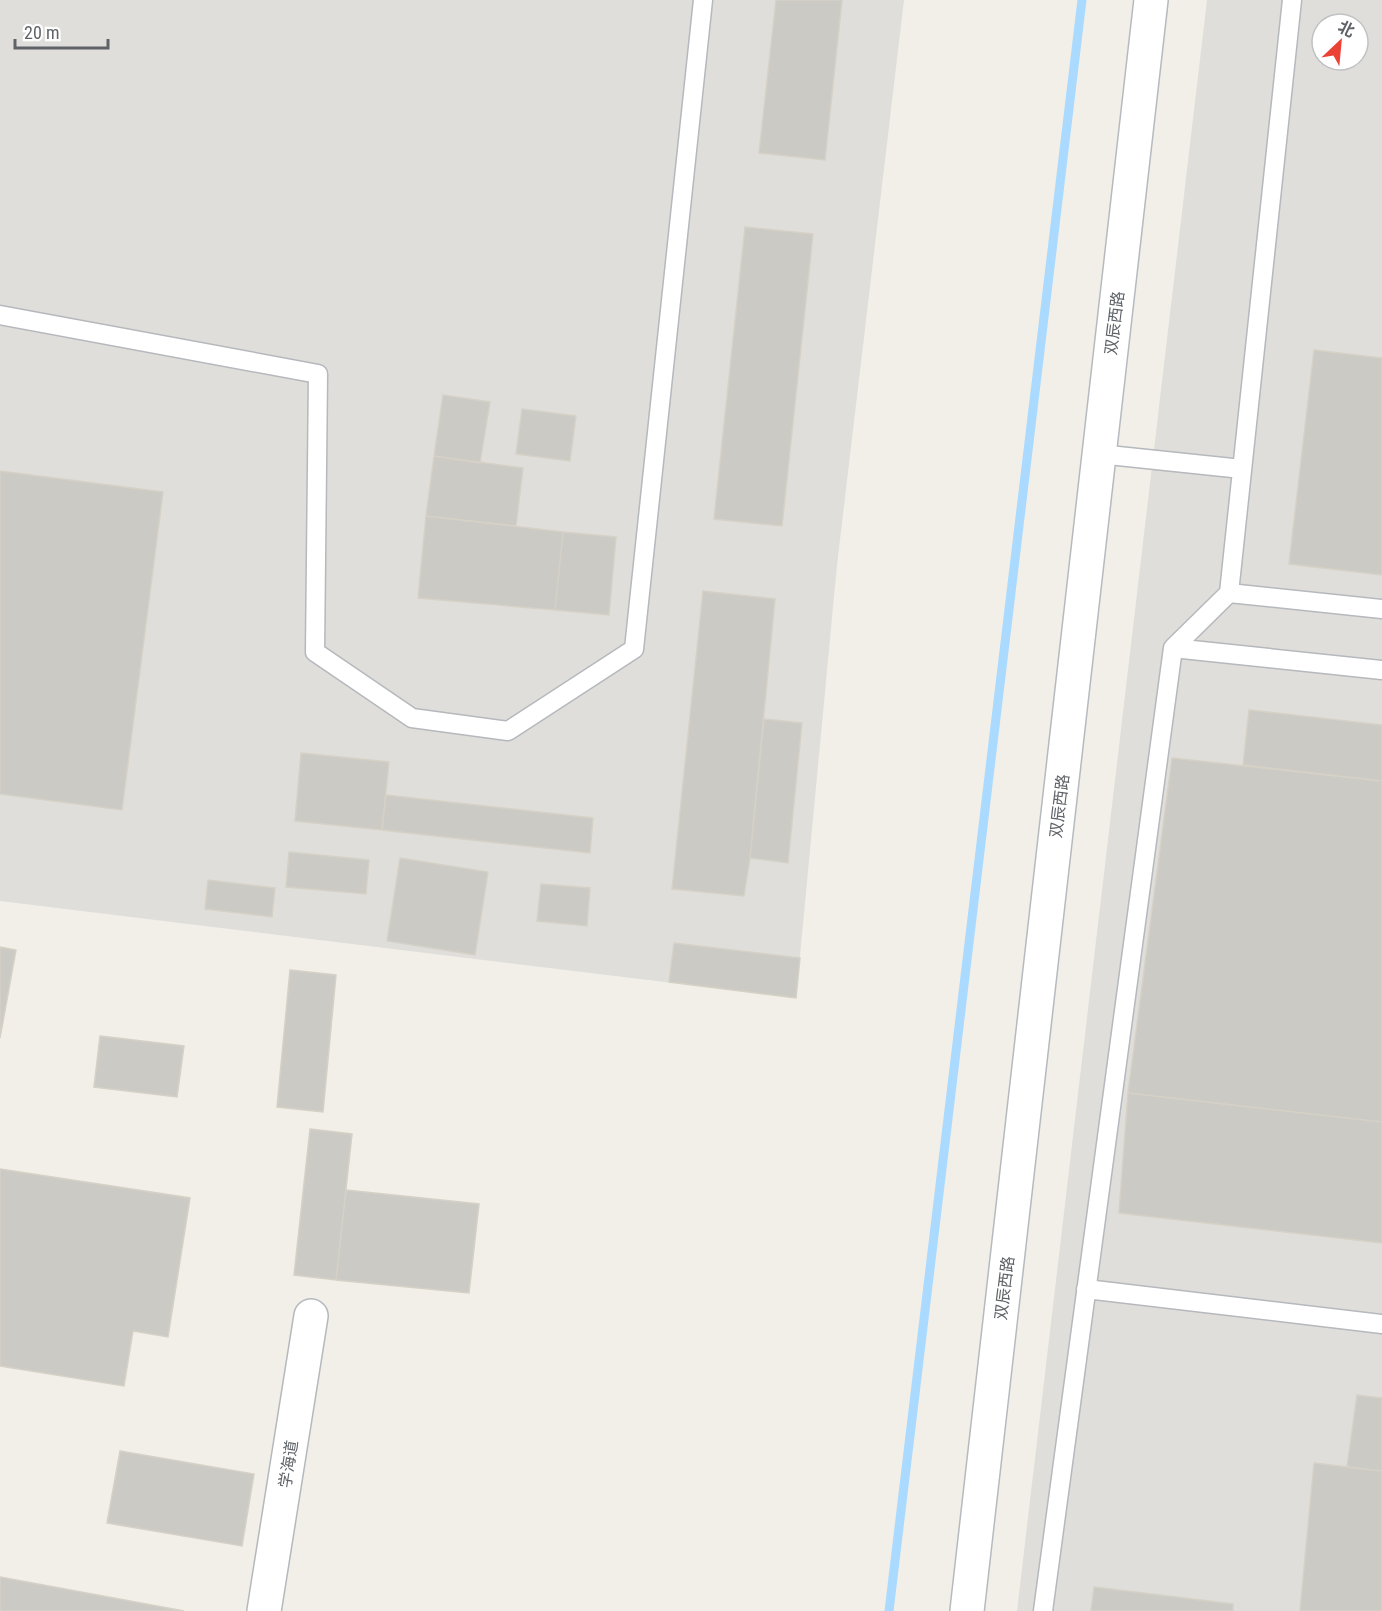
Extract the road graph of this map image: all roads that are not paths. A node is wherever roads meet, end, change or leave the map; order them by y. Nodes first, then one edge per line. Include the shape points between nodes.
1 (704, 0) edge
2 (1151, 0) edge
3 (1292, 0) edge
4 (0, 315) edge
5 (1099, 454) junction
6 (1242, 469) junction
7 (1229, 593) junction
8 (1382, 609) edge
9 (1173, 648) junction
10 (1382, 670) edge
11 (1086, 1289) junction
12 (311, 1317) dead end
13 (1382, 1324) edge
14 (264, 1611) edge
15 (967, 1611) edge
16 (1043, 1611) edge

1 - 4 lane via 634,649 508,731 412,718 315,652 318,374
2 - 5 main road, 双辰西路
3 - 6 lane
5 - 6 lane
5 - 15 main road, 双辰西路
6 - 7 lane
7 - 8 lane
7 - 9 lane
9 - 10 lane
9 - 11 lane
11 - 13 lane
11 - 16 lane
12 - 14 main road, 学海道

